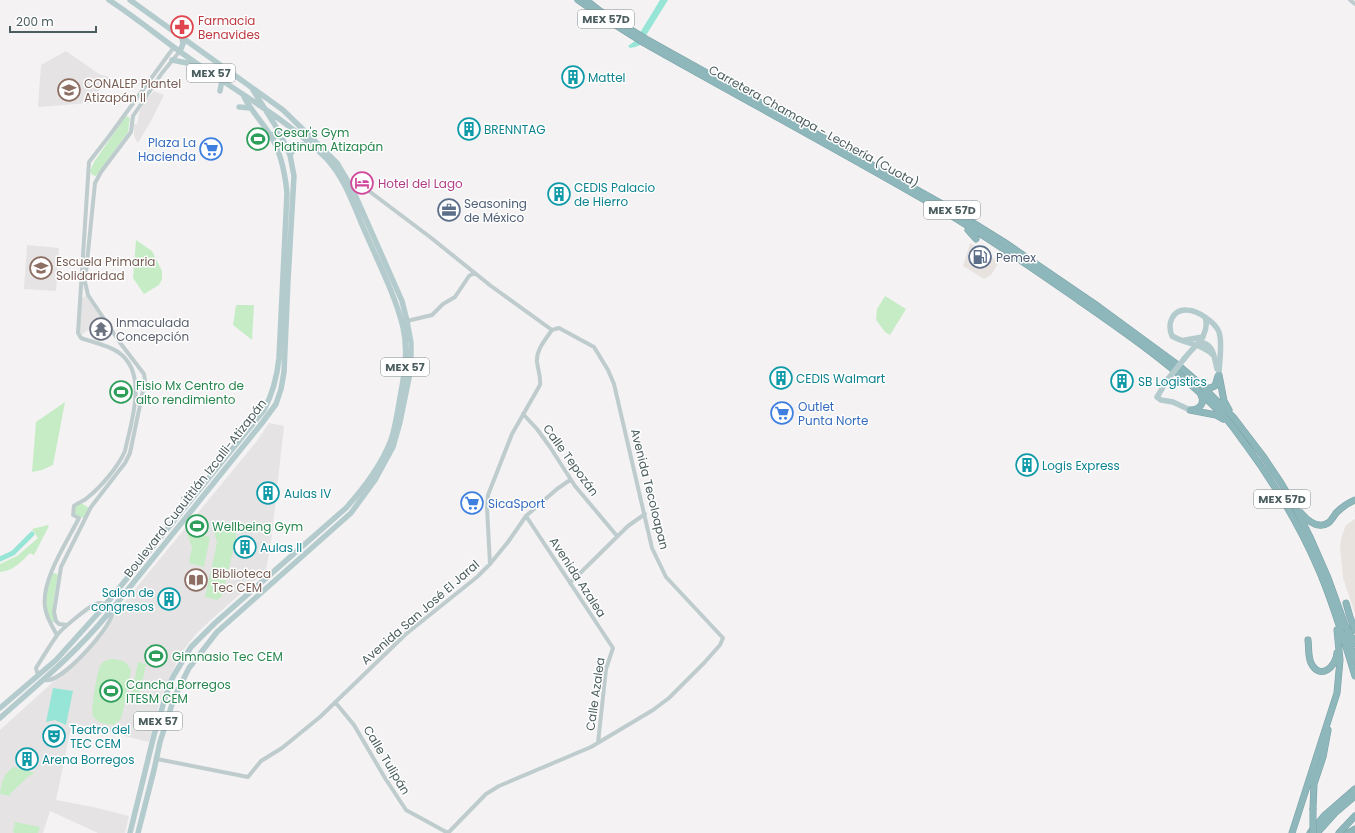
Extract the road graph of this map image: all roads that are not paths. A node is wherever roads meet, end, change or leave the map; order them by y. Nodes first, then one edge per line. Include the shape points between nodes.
1 (109, 0) edge
2 (130, 0) edge
3 (578, 0) edge
4 (586, 0) edge
5 (1350, 0) edge
6 (1355, 4) edge
7 (142, 8) junction
8 (134, 17) junction
9 (636, 35) junction
10 (182, 38) junction
11 (645, 41) junction
12 (174, 47) junction
13 (180, 51) junction
14 (172, 60) junction
15 (200, 66) junction
16 (158, 70) junction
17 (162, 72) junction
18 (232, 73) junction
19 (222, 81) junction
20 (251, 87) junction
21 (220, 91) dead end
22 (242, 95) junction
23 (239, 107) dead end
24 (250, 108) junction
25 (265, 110) junction
26 (127, 112) junction
27 (133, 116) junction
28 (295, 132) junction
29 (269, 134) junction
30 (281, 136) junction
31 (309, 143) junction
32 (285, 144) junction
33 (290, 155) junction
34 (281, 158) junction
35 (89, 172) junction
36 (96, 178) junction
37 (357, 182) junction
38 (350, 184) junction
39 (353, 190) junction
40 (943, 211) junction
41 (976, 239) dead end
42 (1003, 255) dead end
43 (1023, 262) junction
44 (474, 273) junction
45 (88, 295) junction
46 (79, 296) junction
47 (1205, 317) junction
48 (407, 321) junction
49 (552, 330) junction
50 (1203, 337) junction
51 (1179, 340) junction
52 (121, 344) junction
53 (1197, 344) junction
54 (114, 350) junction
55 (1185, 357) junction
56 (1219, 375) junction
57 (1202, 390) junction
58 (1190, 410) junction
59 (524, 414) junction
60 (1231, 420) junction
61 (570, 480) junction
62 (197, 492) junction
63 (184, 498) dead end
64 (1355, 500) edge
65 (82, 502) junction
66 (1294, 505) junction
67 (91, 507) junction
68 (645, 514) junction
69 (526, 516) junction
70 (617, 536) junction
71 (290, 557) junction
72 (295, 562) junction
73 (490, 564) junction
74 (52, 572) junction
75 (59, 576) junction
76 (1326, 581) junction
77 (570, 583) junction
78 (1346, 602) dead end
79 (1333, 608) junction
80 (56, 621) junction
81 (51, 624) junction
82 (67, 625) junction
83 (1355, 630) edge
84 (57, 635) junction
85 (1339, 638) junction
86 (1308, 640) dead end
87 (1353, 644) edge
88 (191, 647) junction
89 (71, 648) junction
90 (613, 648) joint
91 (200, 653) junction
92 (1355, 659) edge
93 (1355, 665) edge
94 (36, 670) dead end
95 (1355, 676) edge
96 (44, 680) dead end
97 (335, 702) junction
98 (0, 708) edge
99 (0, 718) edge
100 (1329, 719) junction
101 (598, 743) junction
102 (1323, 757) junction
103 (156, 759) junction
104 (146, 768) junction
105 (154, 770) junction
106 (1355, 789) edge
107 (1355, 796) edge
108 (1303, 798) junction
109 (1355, 816) edge
110 (1355, 829) edge
111 (130, 833) edge
112 (138, 833) edge
113 (448, 833) edge
114 (1292, 833) edge
115 (1310, 833) edge
116 (1313, 833) edge
117 (1317, 833) edge
118 (1339, 833) edge
119 (1348, 833) edge

1 - 8 main road, MEX 57
2 - 7 main road, MEX 57
3 - 9 highway, Carretera Chamapa - Lechería (Cuota) / MEX 57D
4 - 9 highway, Carretera Chamapa - Lechería (Cuota) / MEX 57D
5 - 6 street
7 - 8 main road via 133,8
7 - 10 main road, MEX 57
8 - 12 main road, MEX 57
9 - 11 highway, Carretera Chamapa - Lechería (Cuota) / MEX 57D
10 - 13 main road
10 - 18 main road, MEX 57
11 - 40 highway, Carretera Chamapa - Lechería (Cuota) / MEX 57D
11 - 57 highway, Carretera Chamapa - Lechería (Cuota) / MEX 57D via 946,206 1004,242 1156,348 1178,365
12 - 13 main road, MEX 57
12 - 16 street
13 - 14 street
13 - 15 main road, MEX 57
14 - 15 main road
14 - 17 street
15 - 19 main road, MEX 57
16 - 17 street
16 - 26 street
17 - 27 street
18 - 19 main road via 225,75
18 - 20 main road, MEX 57
19 - 21 main road
19 - 22 main road, MEX 57
20 - 25 main road, Boulevard Cuautitlán Izcalli-Atizapán
20 - 38 main road, MEX 57 via 283,110 322,148 341,169
22 - 24 main road, Boulevard Cuautitlán Izcalli-Atizapán
22 - 25 main road, MEX 57
23 - 24 main road
24 - 29 main road, Boulevard Cuautitlán Izcalli-Atizapán
25 - 28 main road, MEX 57
25 - 30 main road, Boulevard Cuautitlán Izcalli-Atizapán
26 - 27 street
26 - 35 street via 88,162
27 - 36 street via 131,132
28 - 30 main road
28 - 31 main road, MEX 57
29 - 30 main road
29 - 34 main road, Boulevard Cuautitlán Izcalli-Atizapán
30 - 32 main road, Boulevard Cuautitlán Izcalli-Atizapán
31 - 33 main road via 297,146
31 - 71 main road, MEX 57 via 327,159 342,181 396,302 406,345 405,374 394,430 379,463 361,491 346,508
32 - 33 main road, Boulevard Cuautitlán Izcalli-Atizapán
32 - 34 main road via 281,146
33 - 89 main road, Boulevard Cuautitlán Izcalli-Atizapán, bridge via 294,176 285,356 278,398 270,413 237,456 113,608 96,628
34 - 62 main road, Boulevard Cuautitlán Izcalli-Atizapán via 286,181 287,208 279,358 275,384 264,410
35 - 36 street
35 - 46 street
36 - 45 street via 85,282
37 - 38 street
37 - 39 street
37 - 44 street, Avenida Tecoloapan
38 - 39 main road, MEX 57
39 - 48 main road, MEX 57 via 399,295
40 - 41 highway via 968,229
40 - 43 highway, Carretera Chamapa - Lechería (Cuota) / MEX 57D
42 - 43 highway
43 - 57 highway, Carretera Chamapa - Lechería (Cuota) / MEX 57D
44 - 48 street via 469,276 455,297 432,315
44 - 49 street, Avenida Tecoloapan
45 - 46 street
45 - 52 street
46 - 54 street via 80,338
47 - 50 main road via 1207,328
47 - 51 main road via 1186,309 1173,316 1170,332
47 - 56 main road via 1215,325 1220,334
48 - 72 main road, MEX 57 via 411,343 410,366 400,422 390,454 376,480 351,513
49 - 59 street, Avenida San José El Jaral via 537,358 540,385
49 - 68 street, Avenida Tecoloapan via 559,328 594,347 608,370 614,384
50 - 51 main road
50 - 53 main road
51 - 53 main road
51 - 55 main road via 1185,346
52 - 54 street
52 - 67 street via 144,374 144,386 130,453
53 - 55 main road
53 - 56 main road via 1214,356
54 - 65 street via 120,353 132,368 136,391 125,451 100,486
55 - 58 main road, bridge via 1157,397
56 - 57 highway via 1215,386
56 - 60 highway
57 - 58 highway via 1202,404 1198,409
57 - 60 highway, Carretera Chamapa - Lechería (Cuota) / MEX 57D
58 - 60 highway
59 - 61 street, Calle Tepozán via 550,447
59 - 73 street, Avenida San José El Jaral via 509,441 487,500
60 - 66 highway, Carretera Chamapa - Lechería (Cuota) / MEX 57D via 1263,456
60 - 76 highway, Carretera Chamapa - Lechería (Cuota) / MEX 57D via 1275,487
61 - 69 street
61 - 70 street, Calle Tepozán
62 - 63 main road
62 - 89 main road, Boulevard Cuautitlán Izcalli-Atizapán, bridge
64 - 66 highway via 1323,525 1312,524
65 - 67 street
65 - 74 street via 74,506 73,515 79,518
66 - 76 highway, Carretera Chamapa - Lechería (Cuota) / MEX 57D via 1310,537
67 - 75 street via 60,567
68 - 70 street
68 - 101 street, Avenida Tecoloapan via 652,548 666,577 723,638 720,645 669,698
69 - 73 street
69 - 77 street, Avenida Azalea
70 - 77 street
71 - 72 main road
71 - 88 main road, MEX 57
72 - 91 main road, MEX 57 via 218,632
73 - 97 street, Avenida San José El Jaral via 406,634
74 - 75 street
74 - 81 street via 45,594 45,606
75 - 80 street via 54,612
76 - 79 highway, Carretera Chamapa - Lechería (Cuota) / MEX 57D
76 - 87 highway, Carretera Chamapa - Lechería (Cuota) / MEX 57D
77 - 90 street, Avenida Azalea
78 - 83 highway
79 - 85 highway
79 - 95 highway, Carretera Chamapa - Lechería (Cuota) / MEX 57D
80 - 81 street
80 - 82 street
81 - 84 street
82 - 84 street
82 - 96 street via 96,604 105,604 112,611 94,643 70,668 52,680
84 - 94 street
85 - 86 highway via 1335,662 1330,669 1323,671 1316,669 1311,663
85 - 100 highway via 1340,671
87 - 92 highway
87 - 93 highway via 1349,646
88 - 91 main road
88 - 104 main road, MEX 57 via 169,685
89 - 98 main road, Boulevard Cuautitlán Izcalli-Atizapán
89 - 99 main road, Boulevard Cuautitlán Izcalli-Atizapán
90 - 101 street, Calle Azalea via 606,669
91 - 103 main road, MEX 57 via 189,668 174,698
97 - 103 street, Avenida San José El Jaral via 282,748 261,761 248,776
97 - 113 street, Calle Tulipán via 354,725 406,810
100 - 102 highway
100 - 108 highway
101 - 113 street, Avenida Tecoloapan via 576,755 499,786 486,794
102 - 108 highway via 1318,761 1311,787
102 - 116 highway, bridge via 1314,784
103 - 105 main road, MEX 57
104 - 105 main road
104 - 111 main road, MEX 57
105 - 112 main road, MEX 57
106 - 115 highway via 1324,816
107 - 117 highway
108 - 114 highway
109 - 118 highway
110 - 119 highway

